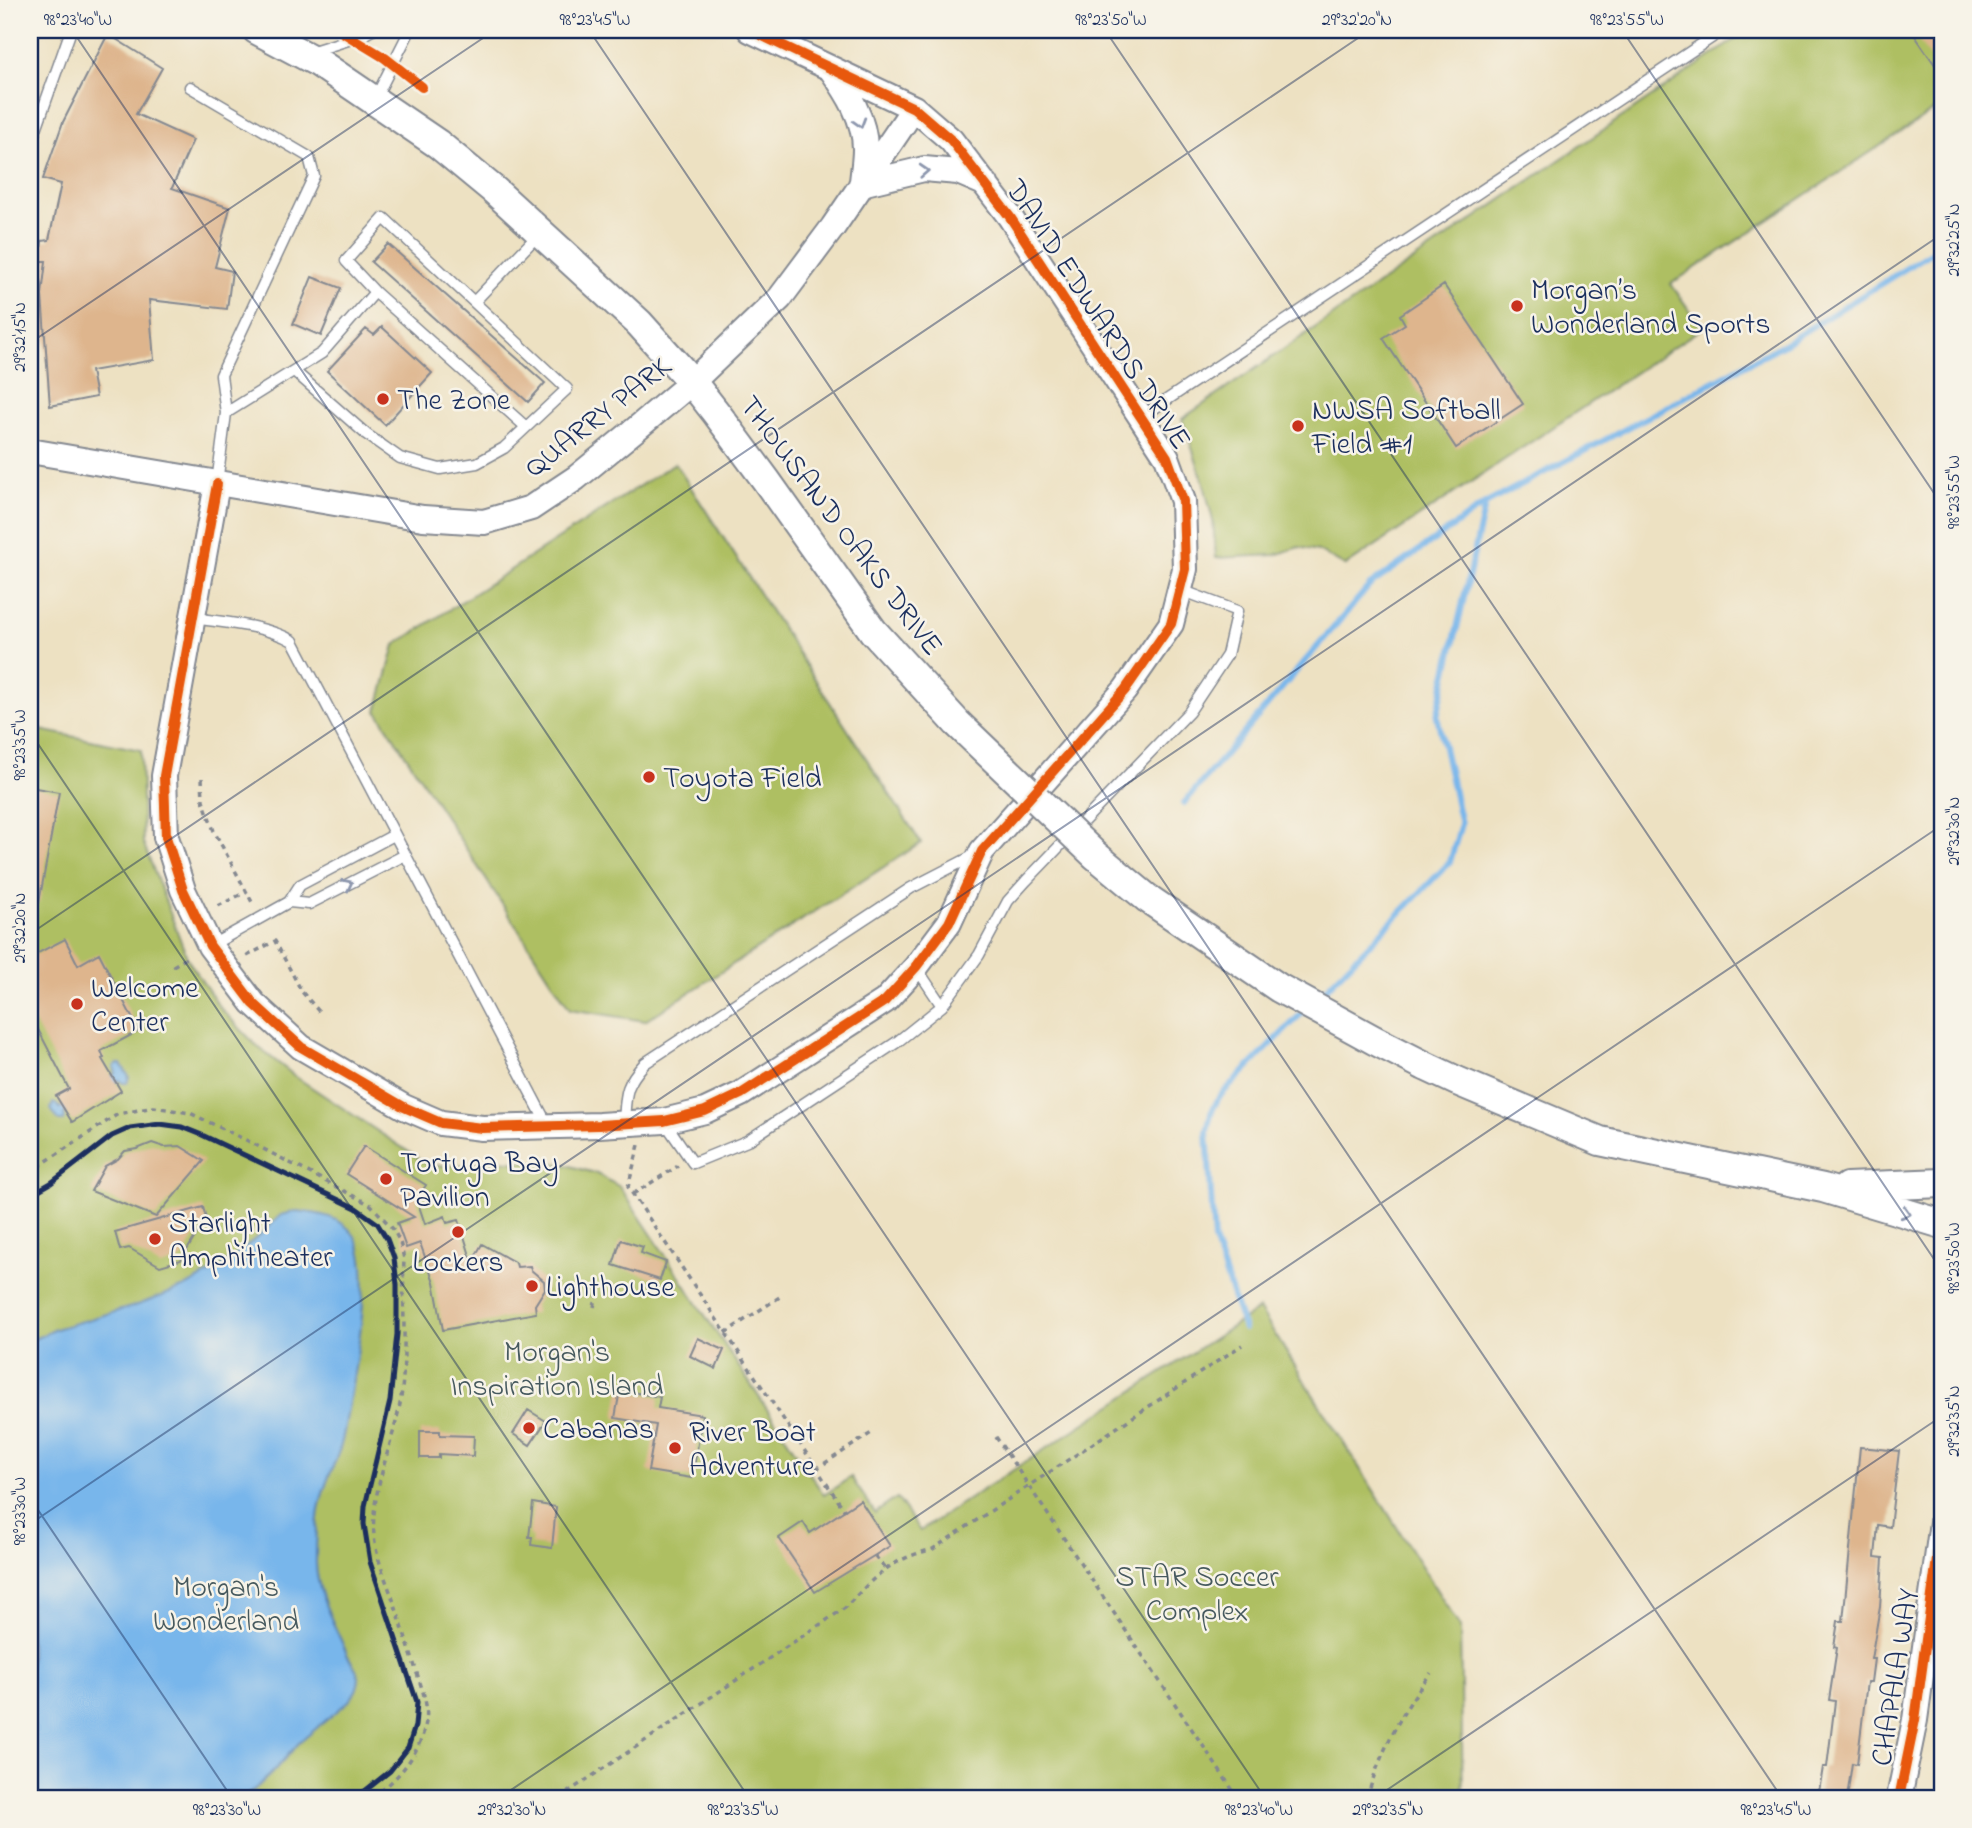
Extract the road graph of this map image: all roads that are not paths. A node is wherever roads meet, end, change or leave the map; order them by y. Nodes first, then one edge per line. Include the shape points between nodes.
1 (71, 30) edge
2 (257, 30) edge
3 (372, 30) edge
4 (410, 30) edge
5 (750, 30) edge
6 (1723, 30) edge
7 (302, 54) junction
8 (831, 69) junction
9 (190, 87) dead end
10 (374, 101) junction
11 (914, 108) junction
12 (30, 146) edge
13 (861, 184) junction
14 (986, 184) junction
15 (540, 233) junction
16 (375, 292) junction
17 (474, 302) junction
18 (294, 370) junction
19 (692, 382) junction
20 (226, 413) junction
21 (1141, 417) junction
22 (526, 427) junction
23 (30, 451) edge
24 (216, 484) junction
25 (1180, 589) junction
26 (191, 617) junction
27 (394, 835) junction
28 (982, 851) junction
29 (405, 855) junction
30 (289, 902) junction
31 (201, 951) junction
32 (916, 967) junction
33 (942, 1006) junction
34 (642, 1122) junction
35 (548, 1126) junction
36 (1942, 1184) edge
37 (1823, 1188) junction
38 (1942, 1224) edge
39 (1942, 1522) edge
40 (1899, 1798) edge

1 - 12 lane
2 - 7 main road, THOUSAND OAKS DRIVE
3 - 7 lane
4 - 10 lane
5 - 8 street, DAVID EDWARDS DRIVE
6 - 21 lane
7 - 10 main road, THOUSAND OAKS DRIVE
8 - 11 street, DAVID EDWARDS DRIVE
8 -> 13 street via 852,99 863,128
9 - 20 lane via 309,157 314,176 221,375
10 - 15 main road, THOUSAND OAKS DRIVE via 438,144
11 - 13 street, QUARRY PARK
11 - 14 street, DAVID EDWARDS DRIVE via 951,140
13 -> 14 street via 924,169 958,172
13 - 19 street, QUARRY PARK via 780,298
14 - 21 street, DAVID EDWARDS DRIVE
15 - 17 lane
15 - 19 main road, THOUSAND OAKS DRIVE via 639,323
16 - 17 lane via 346,261 384,218
16 - 18 lane via 322,353
16 - 22 lane
17 - 22 lane via 567,389
18 - 20 lane
18 - 22 lane via 400,458 440,469 477,463 505,448
19 - 24 street, QUARRY PARK via 576,478 531,508 484,522 423,518
19 - 37 main road, THOUSAND OAKS DRIVE, bridge via 873,631 957,723 1095,855 1147,898 1279,988 1457,1081 1600,1141
20 - 24 lane
21 - 25 street, DAVID EDWARDS DRIVE via 1167,457 1182,501 1185,569
23 - 24 street, QUARRY PARK
24 - 26 street, DAVID EDWARDS DRIVE
25 - 28 street, DAVID EDWARDS DRIVE via 1171,624 1125,690
25 - 33 lane via 1237,611 1227,655 1189,712 1008,901 979,955
26 - 27 lane via 262,629 293,640
26 - 31 street, DAVID EDWARDS DRIVE via 164,776 166,837
27 - 29 lane
27 - 30 lane via 300,885
28 - 32 street, DAVID EDWARDS DRIVE via 948,923
28 - 34 lane via 911,888 645,1063 628,1086
30 -> 29 lane via 309,904
29 - 35 lane
30 - 31 lane
31 - 35 street, DAVID EDWARDS DRIVE via 301,1047 404,1107 441,1123 482,1128
32 - 33 lane
32 - 34 street, DAVID EDWARDS DRIVE via 885,1001 741,1094 705,1111
33 - 34 lane via 897,1042 747,1141 693,1163
34 - 35 street, DAVID EDWARDS DRIVE
36 - 37 main road, THOUSAND OAKS DRIVE
37 -> 38 main road, THOUSAND OAKS DRIVE
39 - 40 street, CHAPALA WAY via 1915,1720

